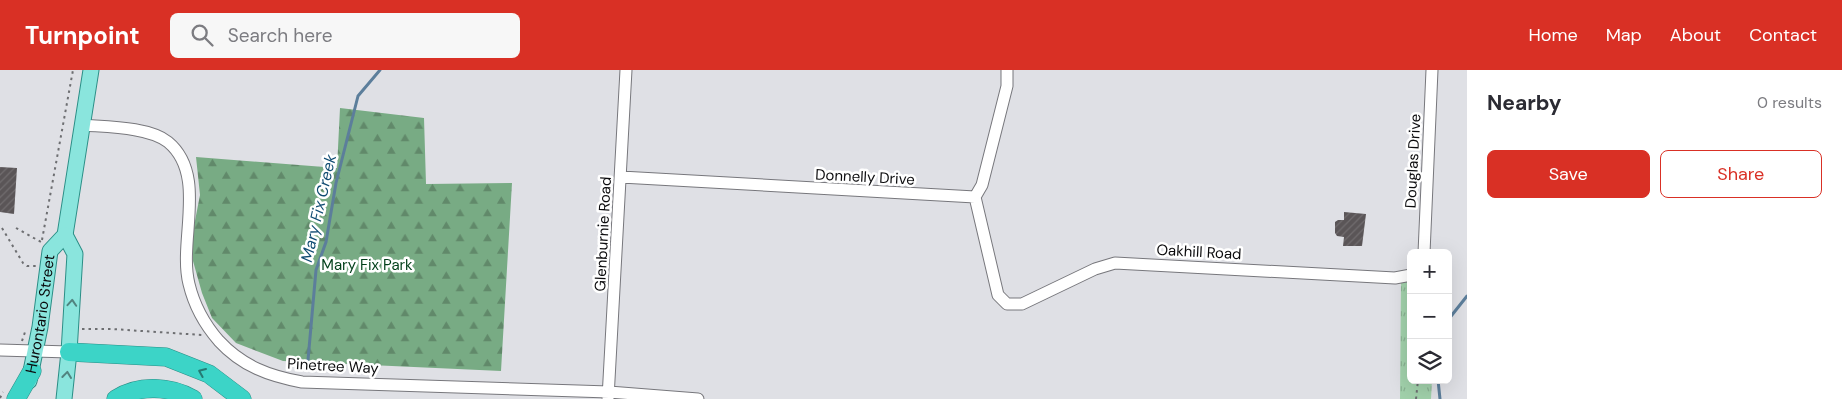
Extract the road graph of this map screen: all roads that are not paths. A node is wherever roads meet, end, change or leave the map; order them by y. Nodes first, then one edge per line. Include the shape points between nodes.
1 (91, 70) edge
2 (626, 70) edge
3 (1007, 70) edge
4 (1432, 70) edge
5 (83, 125) junction
6 (621, 177) junction
7 (975, 197) junction
8 (65, 235) junction
9 (1424, 249) edge
10 (1407, 276) edge
11 (36, 349) junction
12 (0, 350) edge
13 (70, 352) junction
14 (32, 371) junction
15 (609, 396) edge
16 (16, 399) edge
17 (23, 399) edge
18 (64, 399) edge
19 (116, 399) edge
20 (193, 399) edge
21 (242, 399) edge
22 (698, 399) edge

1 - 5 main road, Hurontario Street
2 - 6 street, Glenburnie Road
3 - 7 street via 1007,86 989,158 982,185
4 - 9 street, Douglas Drive
5 - 8 main road, Hurontario Street
5 - 15 street, Pinetree Way via 151,134 167,142 182,157 189,180 188,284 211,332 230,353 250,366 276,377 302,382
6 - 7 street, Donnelly Drive
6 - 15 street, Glenburnie Road
7 - 10 street, Oakhill Road via 998,295 1007,304 1022,304 1094,269 1115,263 1395,278
8 - 11 main road, Hurontario Street via 50,251
13 -> 8 main road, Hurontario Street via 75,254
11 - 12 street
11 - 13 street
11 - 14 main road, Hurontario Street
18 -> 13 main road, Hurontario Street
21 -> 13 highway via 209,374 166,357
14 - 16 highway
14 - 17 main road, Hurontario Street
15 - 22 street, Pinetree Way
19 - 20 highway via 125,393 160,388 180,391

